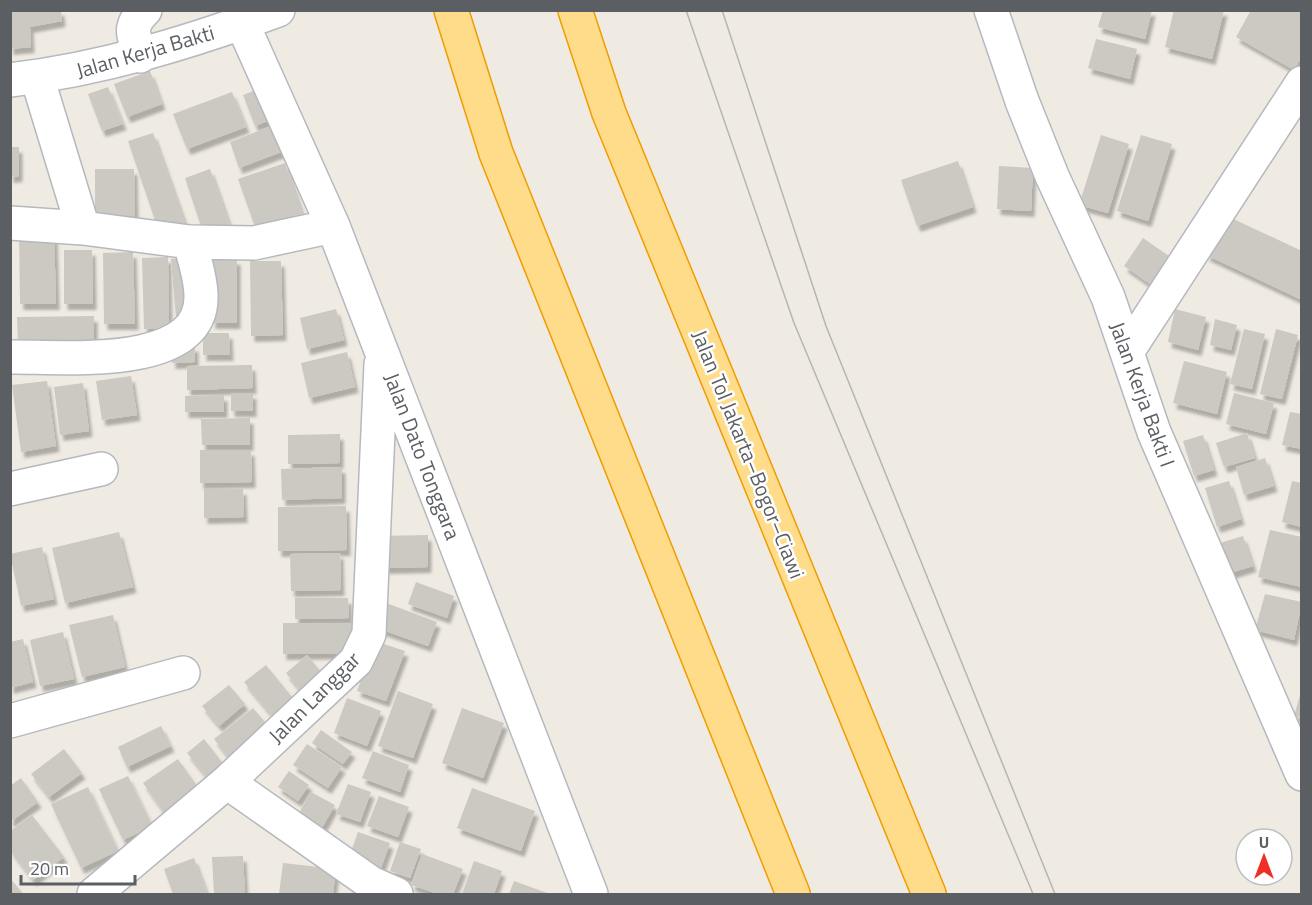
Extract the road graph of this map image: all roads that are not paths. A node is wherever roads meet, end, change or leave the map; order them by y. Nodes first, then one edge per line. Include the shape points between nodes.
1 (452, 10) edge
2 (575, 10) edge
3 (991, 10) edge
4 (132, 14) edge
5 (261, 16) edge
6 (140, 56) junction
7 (24, 79) edge
8 (1298, 96) edge
9 (10, 223) edge
10 (333, 226) junction
11 (83, 228) junction
12 (190, 242) junction
13 (382, 351) junction
14 (1127, 352) junction
15 (10, 357) edge
16 (101, 469) dead end
17 (10, 489) edge
18 (183, 673) dead end
19 (10, 721) edge
20 (1302, 774) edge
21 (227, 782) junction
22 (94, 894) edge
23 (396, 894) edge
24 (591, 894) edge
25 (793, 894) edge
26 (929, 894) edge

1 - 25 highway via 496,153
2 - 26 highway, Jalan Tol Jakarta–Bogor–Ciawi via 609,113
3 - 14 street, Jalan Kerja Bakti I via 1026,111 1108,297
4 - 6 street
5 - 6 street, Jalan Kerja Bakti
5 - 10 street, Jalan Dato Tonggara
6 - 7 street, Jalan Kerja Bakti
7 - 11 street
8 - 14 street
9 - 11 street
10 - 12 street via 254,243
10 - 13 street, Jalan Dato Tonggara
11 - 12 street
12 - 15 street via 201,297 197,317 179,339 147,352 126,355
13 - 21 street, Jalan Langgar via 369,634 365,647 356,662
13 - 24 street, Jalan Dato Tonggara
14 - 20 street, Jalan Kerja Bakti I via 1154,432
16 - 17 street
18 - 19 street
21 - 22 street, Jalan Langgar
21 - 23 street via 371,883

